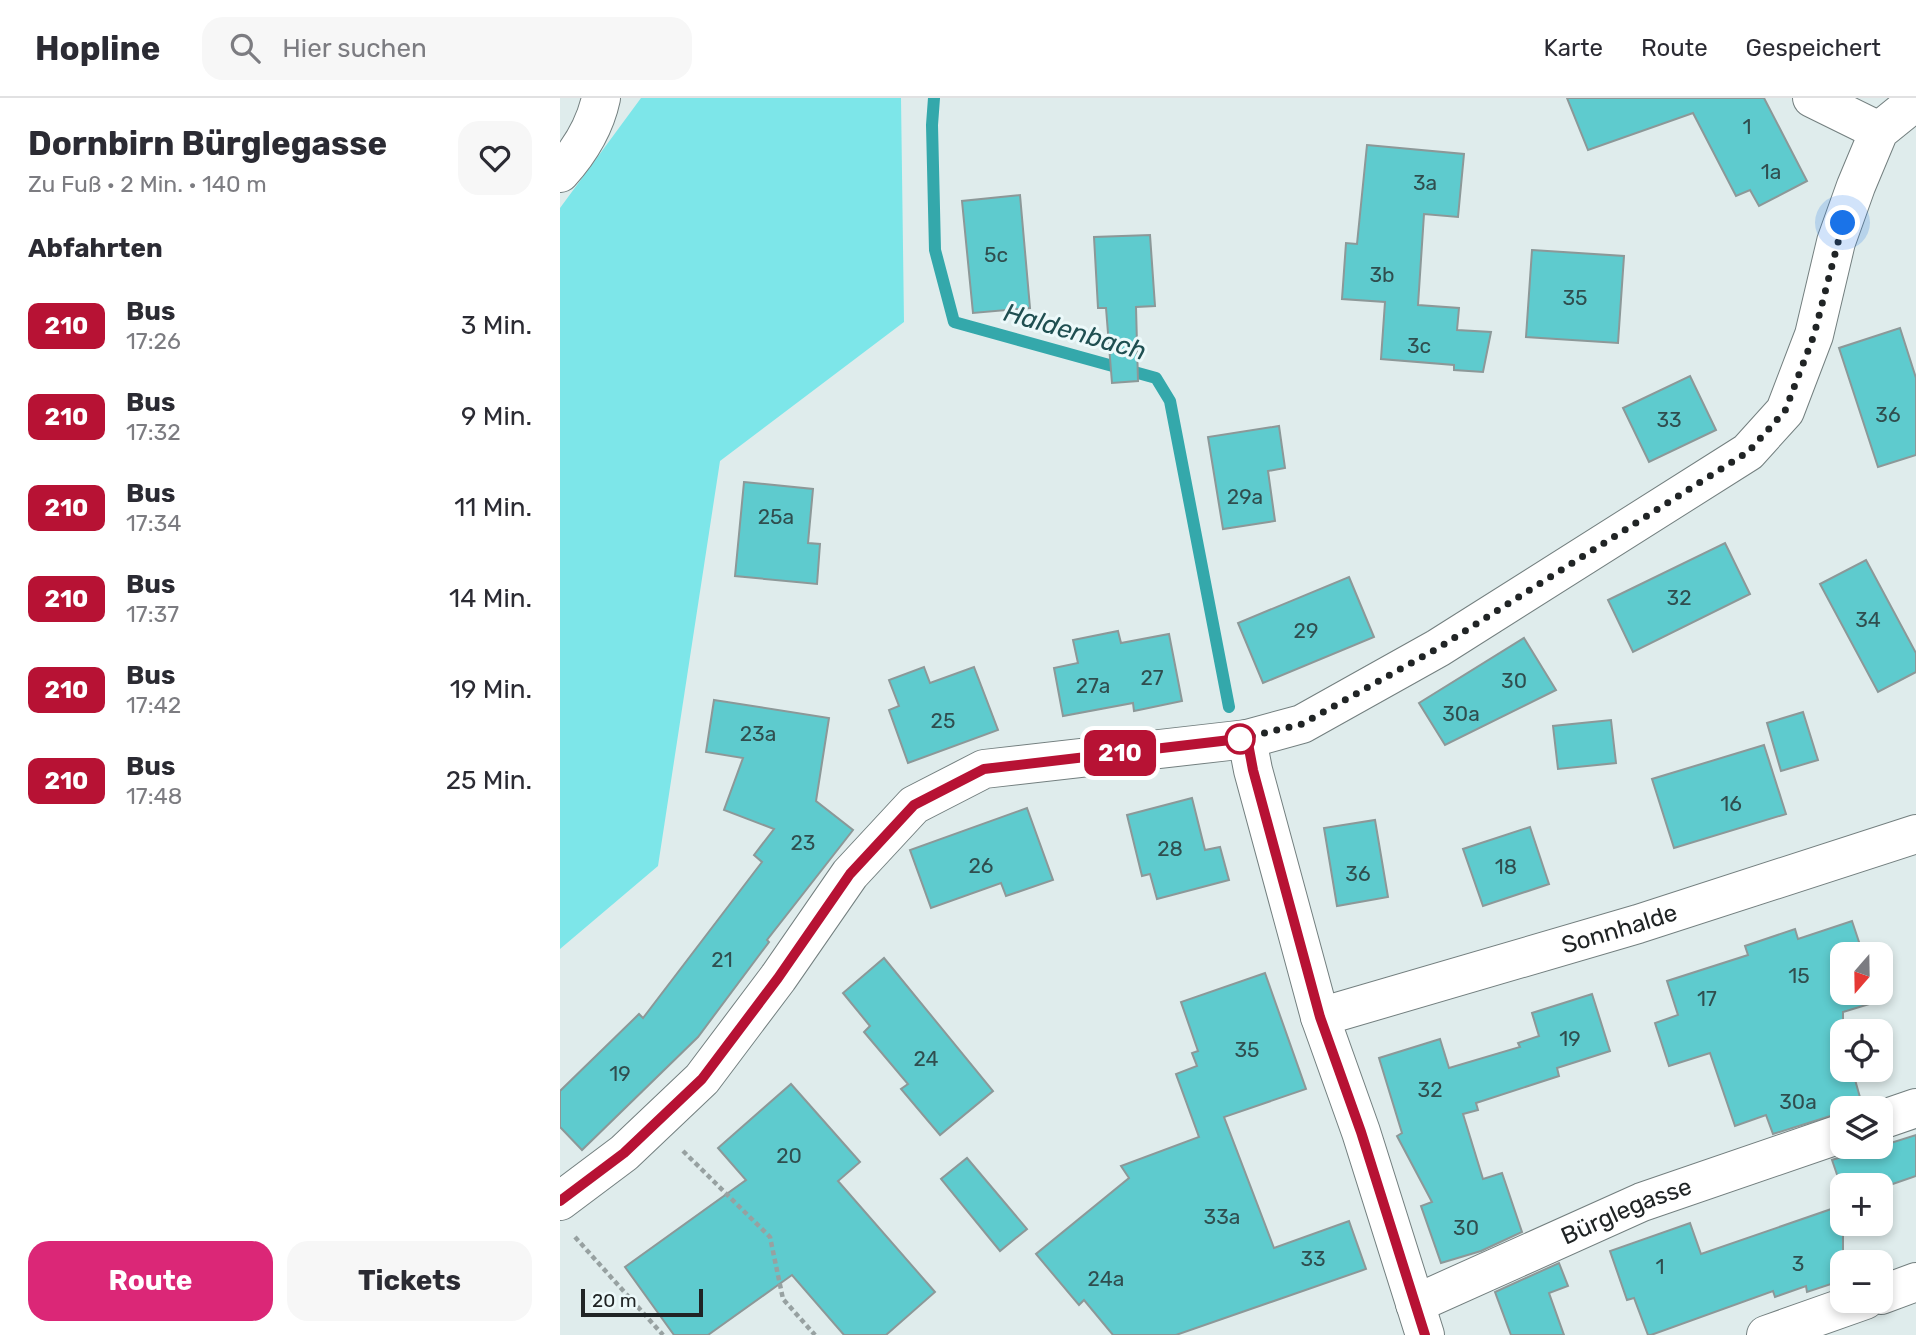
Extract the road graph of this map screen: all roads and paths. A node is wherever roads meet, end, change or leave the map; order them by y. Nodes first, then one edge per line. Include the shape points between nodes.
1 (601, 98) edge
2 (1812, 98) edge
3 (1916, 101) edge
4 (1879, 131) junction
5 (560, 173) edge
6 (1247, 738) junction
7 (1916, 834) edge
8 (1320, 1017) junction
9 (1916, 1108) edge
10 (1893, 1116) edge
11 (655, 1123) junction
12 (1830, 1137) edge
13 (564, 1215) edge
14 (1916, 1282) edge
15 (1893, 1290) edge
16 (1830, 1312) edge
17 (1420, 1319) edge
18 (663, 1335) edge
19 (815, 1335) edge
20 (1766, 1335) edge

1 - 5 street via 587,135
2 - 4 street
3 - 4 street
4 - 6 street via 1836,242 1814,335 1785,411 1748,452 1438,648 1302,724
6 - 8 street, Bürglegasse
6 - 11 street via 984,769 914,805 850,874 702,1079
7 - 8 street, Sonnhalde via 1638,924
8 - 17 street, Bürglegasse
9 - 10 street
11 - 13 street
11 - 19 path via 770,1237 783,1299
12 - 17 street, Bürglegasse via 1642,1202
13 - 18 path
14 - 15 street
16 - 20 street

